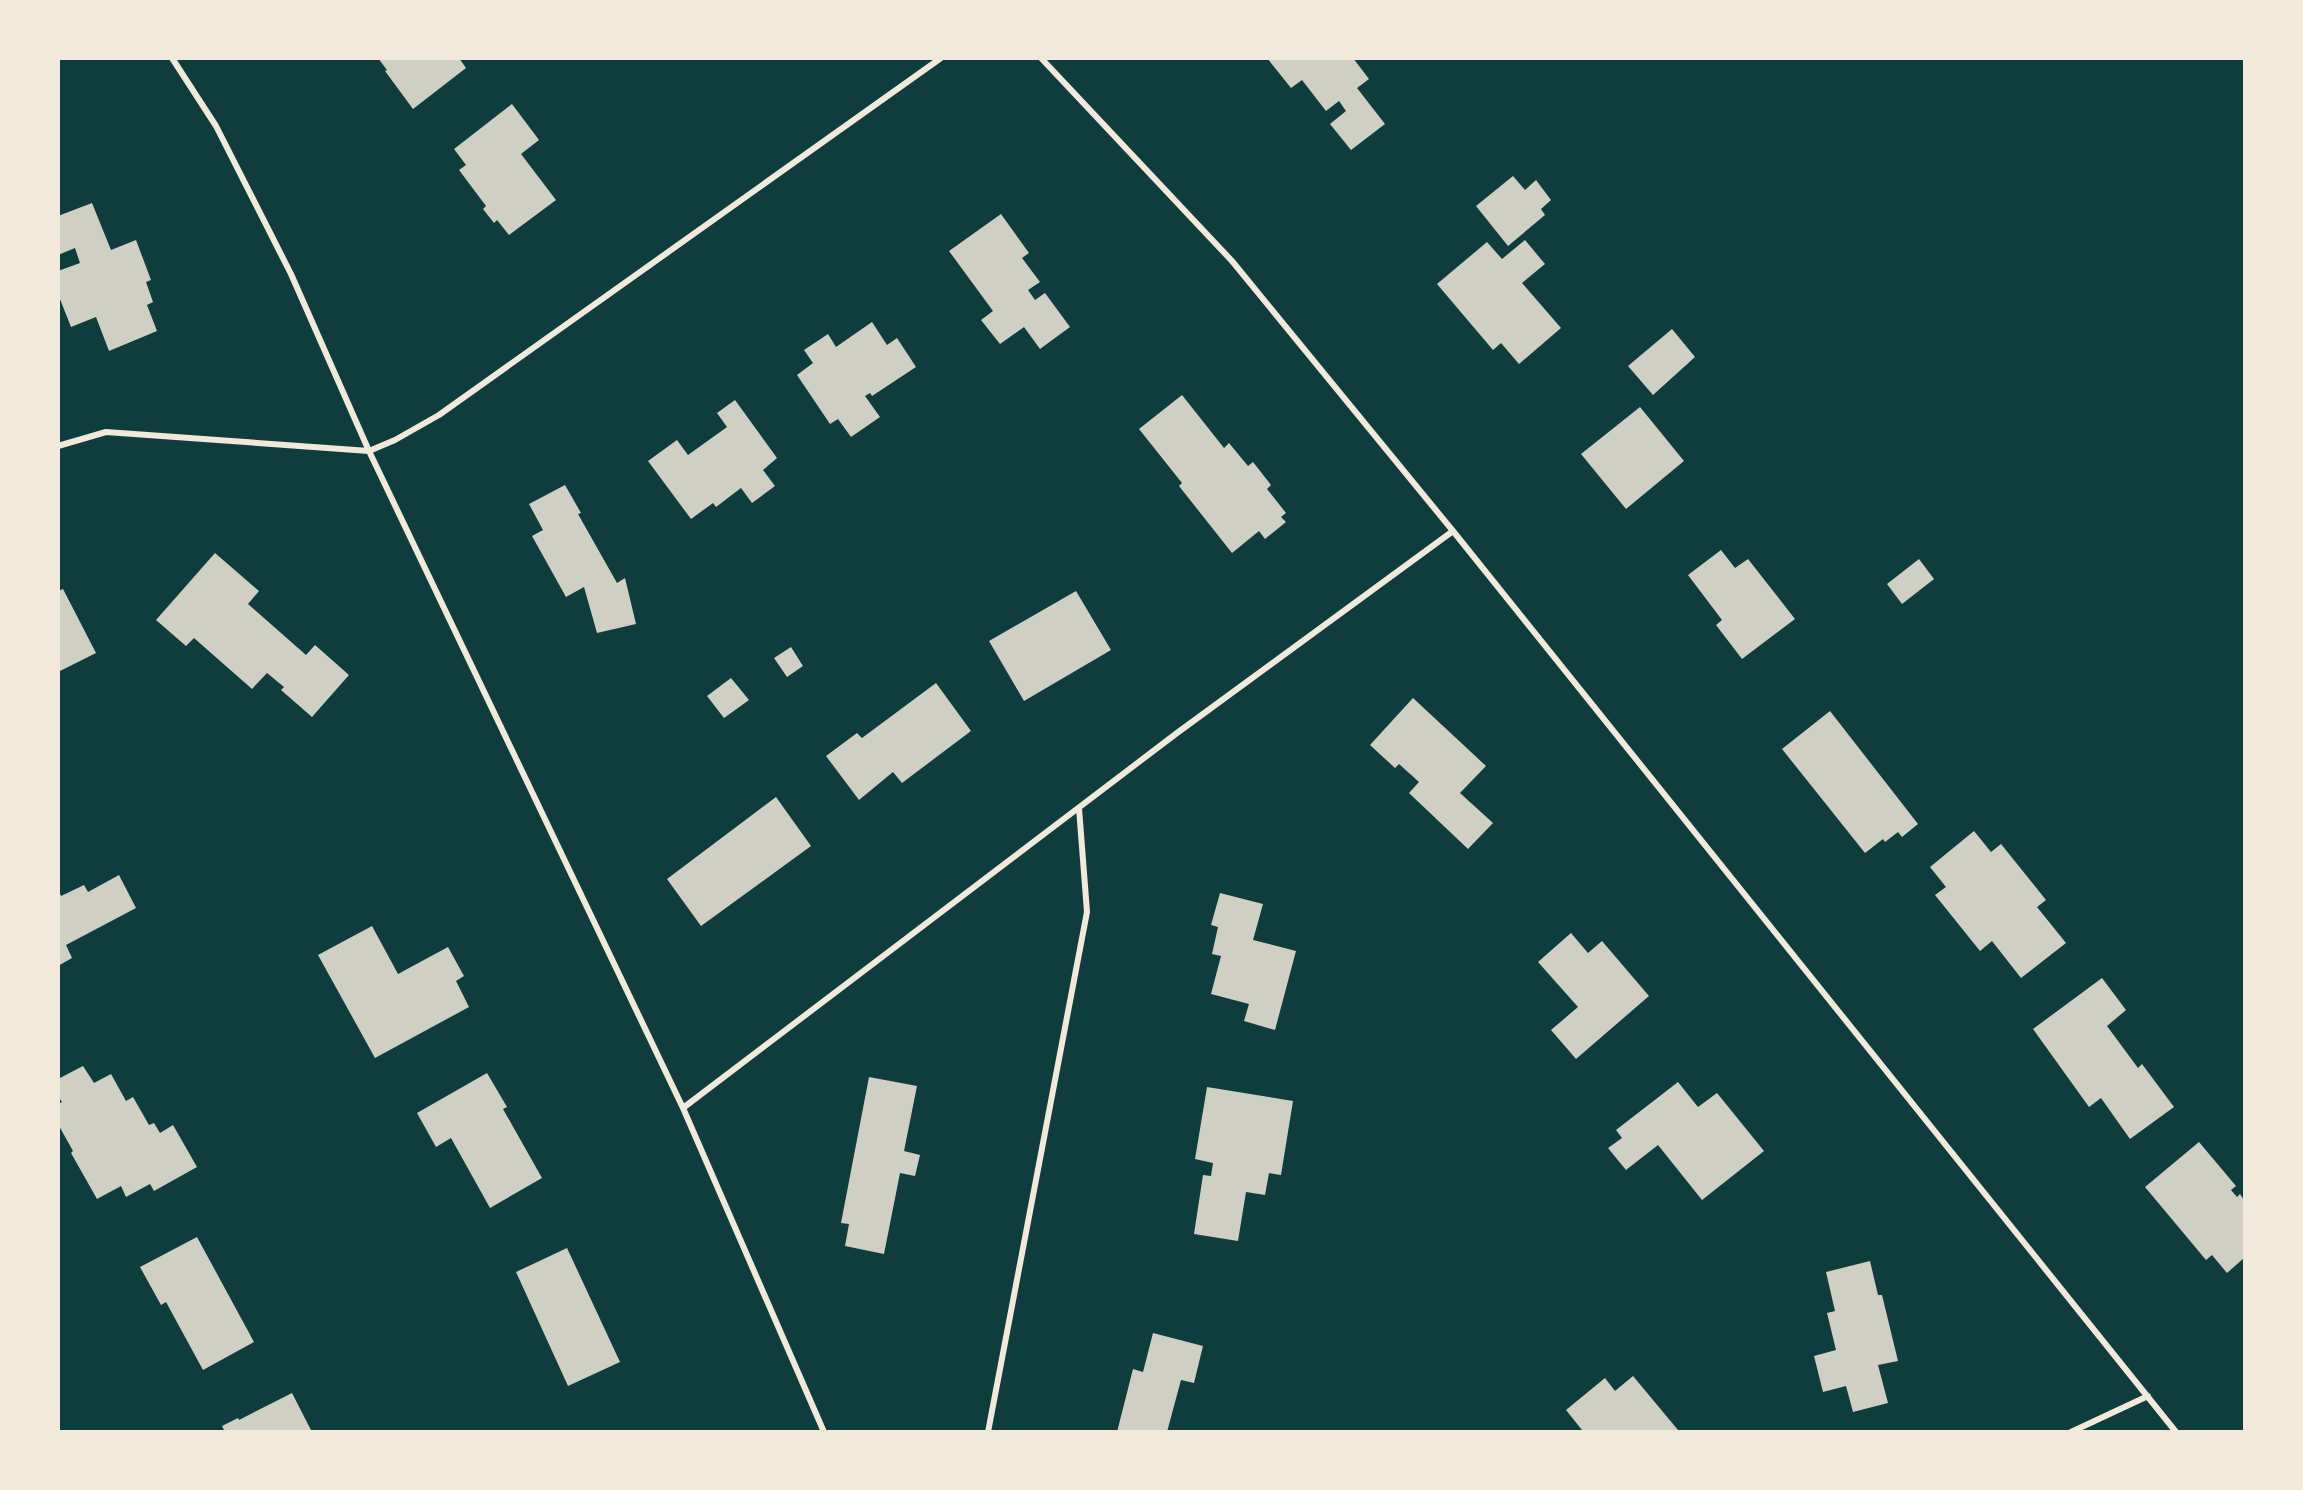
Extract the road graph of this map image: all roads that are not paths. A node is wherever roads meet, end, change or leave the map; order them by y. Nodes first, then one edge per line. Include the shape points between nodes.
1 (172, 58) edge
2 (941, 58) edge
3 (1041, 58) edge
4 (58, 446) edge
5 (369, 451) junction
6 (1452, 531) junction
7 (1079, 808) junction
8 (683, 1108) junction
9 (2148, 1396) junction
10 (824, 1431) edge
11 (988, 1431) edge
12 (2072, 1431) edge
13 (2176, 1431) edge

1 - 5 street via 216,126 259,210
2 - 5 street via 439,415
3 - 6 street via 1232,261
4 - 5 street via 106,432
5 - 8 street
6 - 7 street
6 - 9 street
7 - 8 street
7 - 11 street via 1087,912
8 - 10 street
9 - 12 street
9 - 13 street

